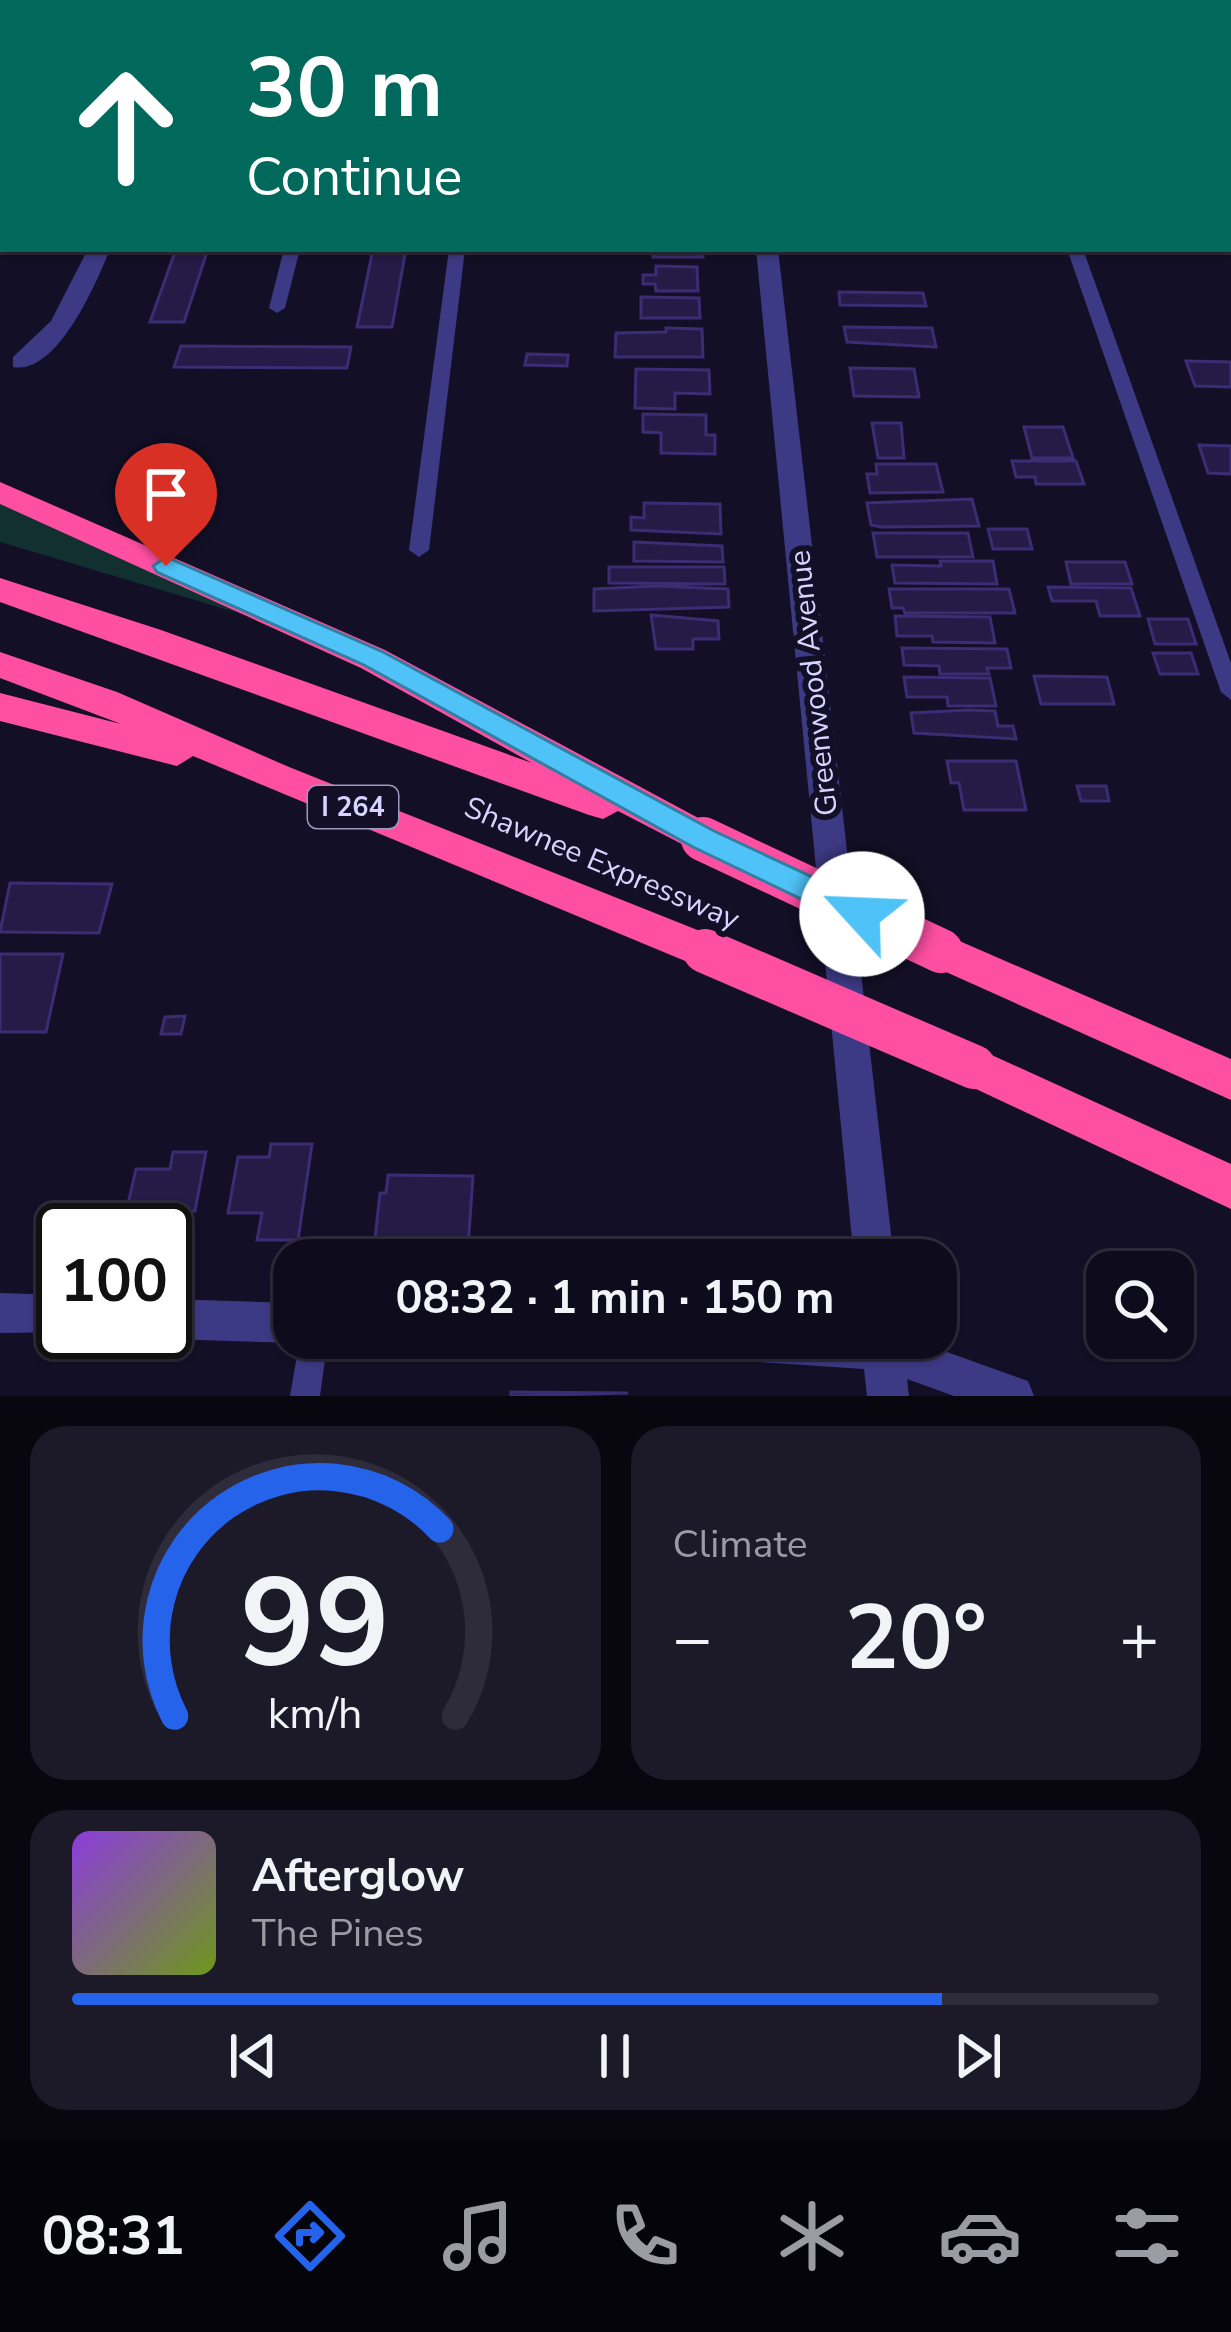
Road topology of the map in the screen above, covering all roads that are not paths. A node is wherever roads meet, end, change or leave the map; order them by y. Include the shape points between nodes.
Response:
1 (98, 252) edge
2 (291, 252) edge
3 (458, 252) edge
4 (767, 252) edge
5 (1076, 252) edge
6 (277, 308) dead end
7 (22, 362) dead end
8 (0, 492) edge
9 (419, 550) dead end
10 (0, 590) edge
11 (0, 665) edge
12 (1231, 692) edge
13 (0, 707) edge
14 (277, 777) junction
15 (703, 839) junction
16 (1231, 1080) edge
17 (1231, 1186) edge
18 (872, 1239) edge
19 (0, 1313) edge
20 (36, 1314) edge
21 (192, 1320) edge
22 (273, 1322) edge
23 (311, 1359) edge
24 (884, 1359) edge
25 (920, 1359) edge
26 (305, 1396) edge
27 (888, 1396) edge
28 (1013, 1396) edge

1 - 7 street via 71,312
2 - 6 lane
3 - 9 lane
4 - 18 street, Greenwood Avenue
5 - 12 lane
8 - 15 highway via 374,658
10 - 15 highway, Shawnee Expressway
11 - 14 highway, Shawnee Expressway / I 264 via 104,700
13 - 14 highway
14 - 17 highway, Shawnee Expressway / I 264, bridge via 705,951
15 - 16 highway, Shawnee Expressway, bridge
19 - 20 street
21 - 22 street
23 - 26 lane
24 - 27 street
25 - 28 street

